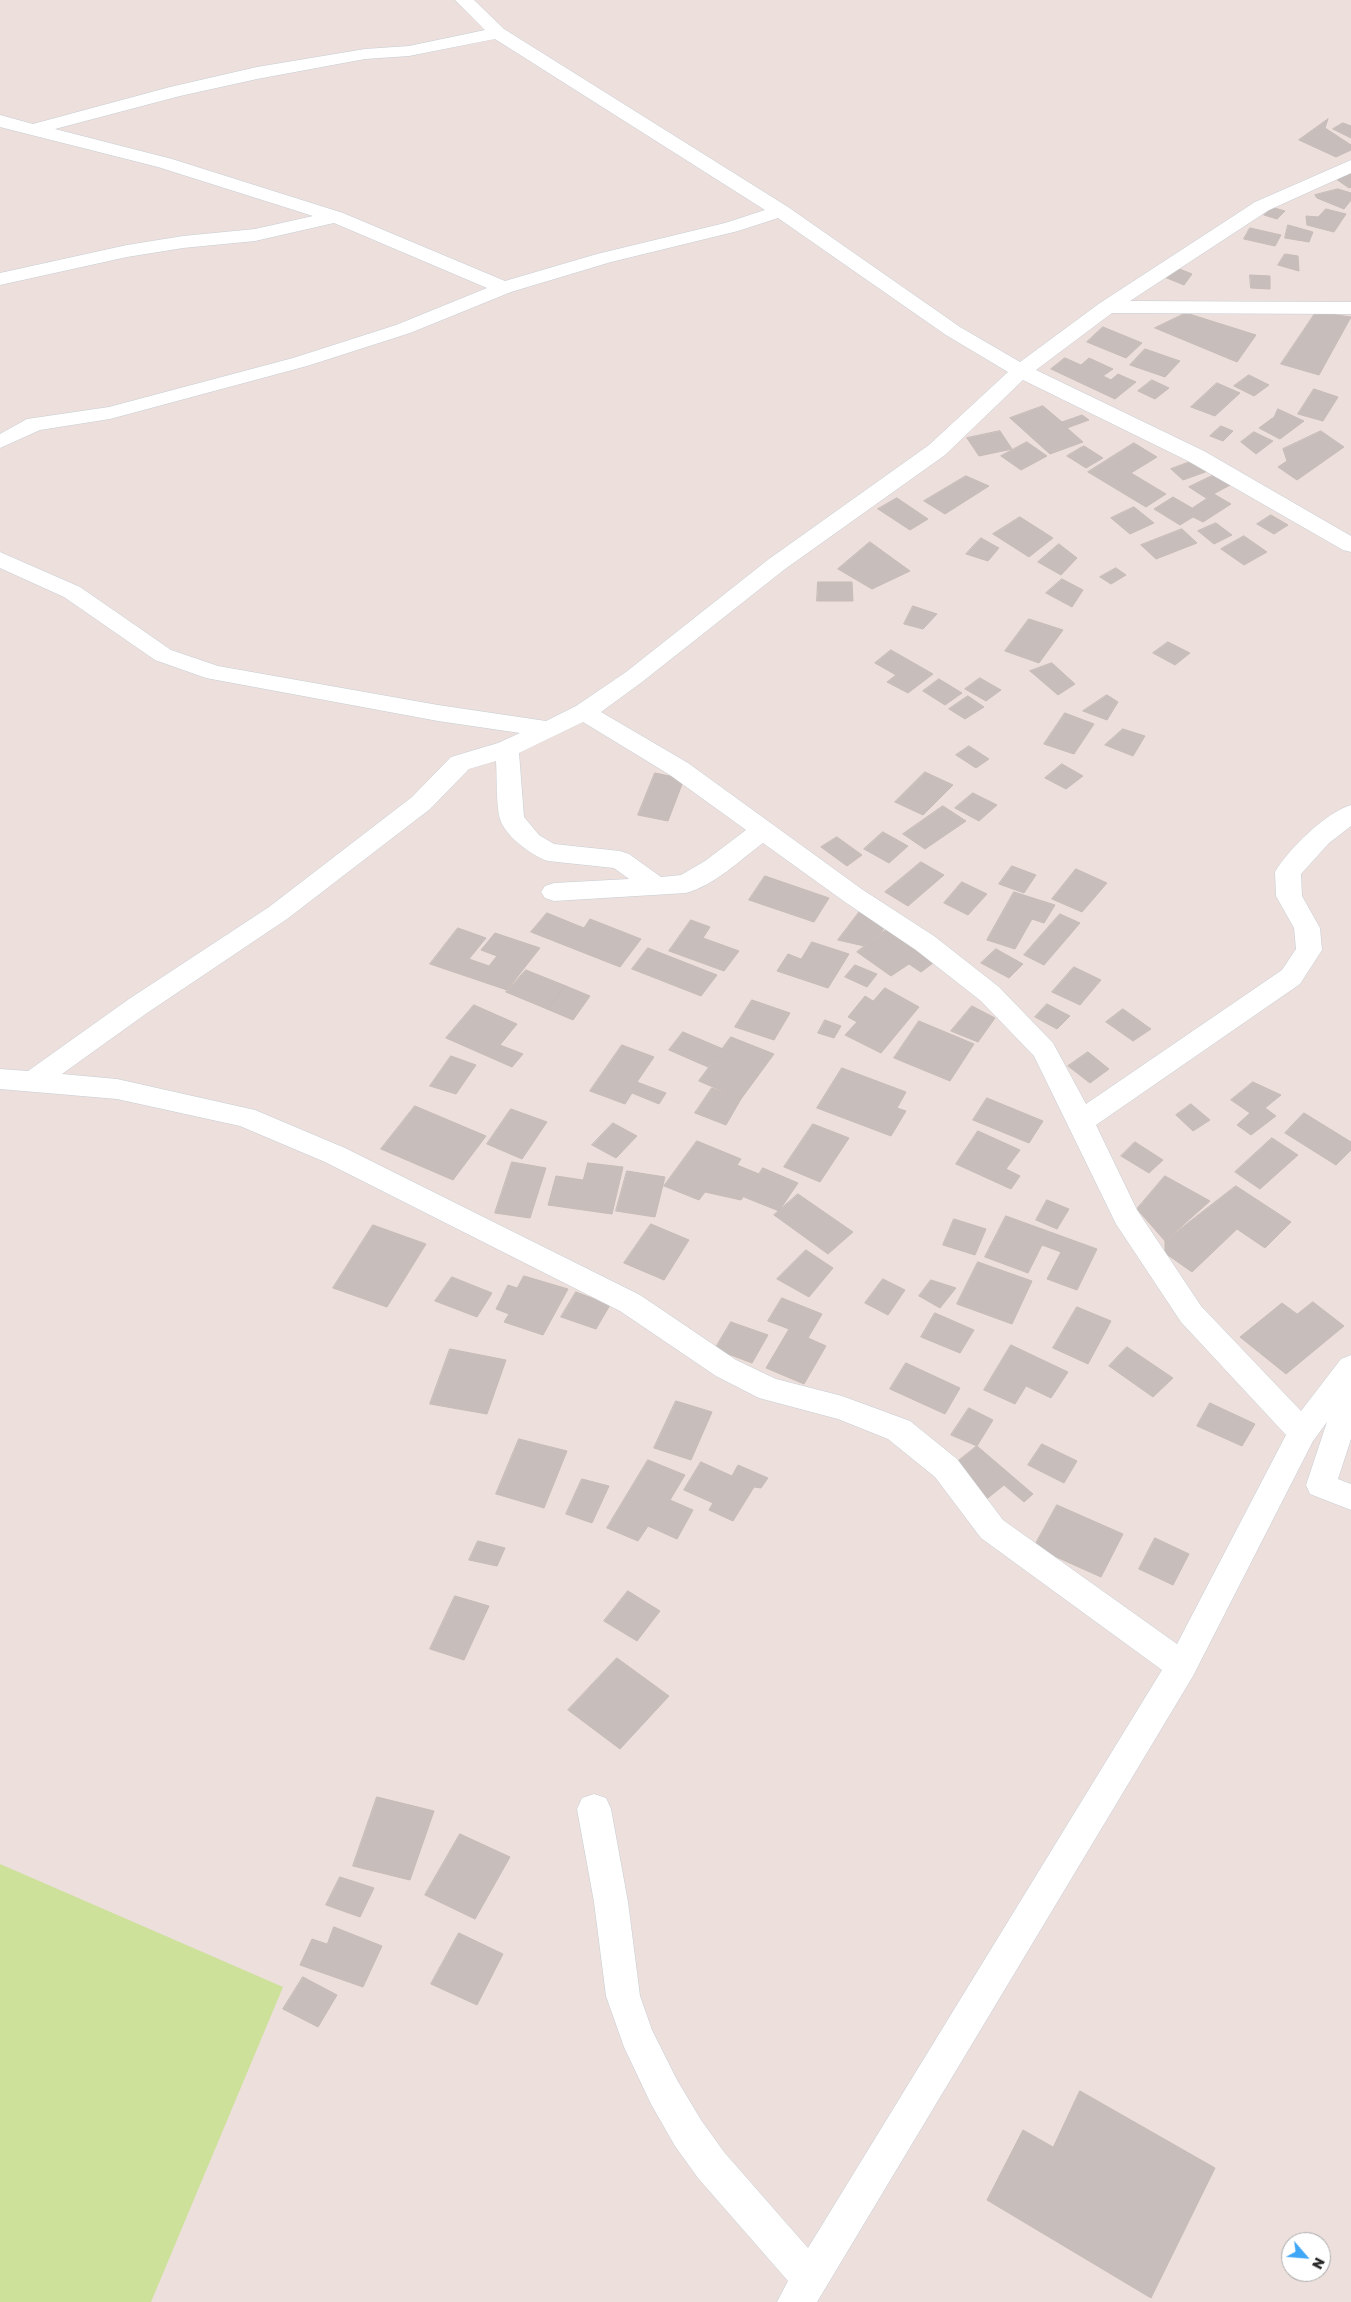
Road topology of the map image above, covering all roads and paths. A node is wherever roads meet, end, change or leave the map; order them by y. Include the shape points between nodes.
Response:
1 (464, 0) edge
2 (498, 33) junction
3 (0, 121) edge
4 (33, 129) junction
5 (0, 138) edge
6 (1351, 166) edge
7 (781, 211) junction
8 (336, 217) junction
9 (0, 279) edge
10 (504, 288) junction
11 (1107, 307) junction
12 (1351, 308) edge
13 (1021, 372) junction
14 (0, 442) edge
15 (1351, 544) edge
16 (0, 559) edge
17 (584, 712) junction
18 (548, 729) junction
19 (507, 749) junction
20 (1351, 813) edge
21 (763, 830) junction
22 (657, 886) junction
23 (554, 892) dead end
24 (0, 1079) edge
25 (32, 1082) junction
26 (1081, 1121) junction
27 (1351, 1367) edge
28 (1351, 1393) edge
29 (1302, 1432) junction
30 (1351, 1497) edge
31 (1182, 1666) junction
32 (594, 1809) dead end
33 (803, 2291) edge

1 - 2 street
2 - 4 street via 409,51 365,54 258,73 177,90
2 - 7 street
3 - 4 street
4 - 5 street
4 - 8 street via 165,163
6 - 11 street via 1262,206
7 - 10 street via 730,228 604,258
7 - 13 street via 913,304
8 - 9 street via 255,235 128,251
8 - 10 street
10 - 14 street via 403,329 300,362 110,413 35,424
11 - 12 street
11 - 13 street
13 - 15 street via 1196,456
13 - 17 street via 937,450 777,564 634,677
16 - 18 street via 72,592 163,655 214,673
17 - 18 street
17 - 21 street via 679,769
18 - 19 street
19 - 22 street via 512,819 530,841 548,852 620,860
19 - 25 street via 460,763 421,803 278,913
20 - 26 street via 1320,837 1288,872 1289,896 1307,928 1309,950 1291,977
21 - 22 street via 686,884
21 - 26 street via 925,943 990,994 1044,1050
22 - 23 street
24 - 25 street
25 - 31 street via 117,1089 245,1116 336,1155 630,1303 726,1368 769,1389 842,1408 899,1430 946,1468 992,1529
26 - 29 street via 1126,1216 1191,1314
27 - 29 street
28 - 30 street via 1321,1485
29 - 31 street
31 - 33 street
32 - 33 street via 611,1902 623,1996 636,2035 688,2133

